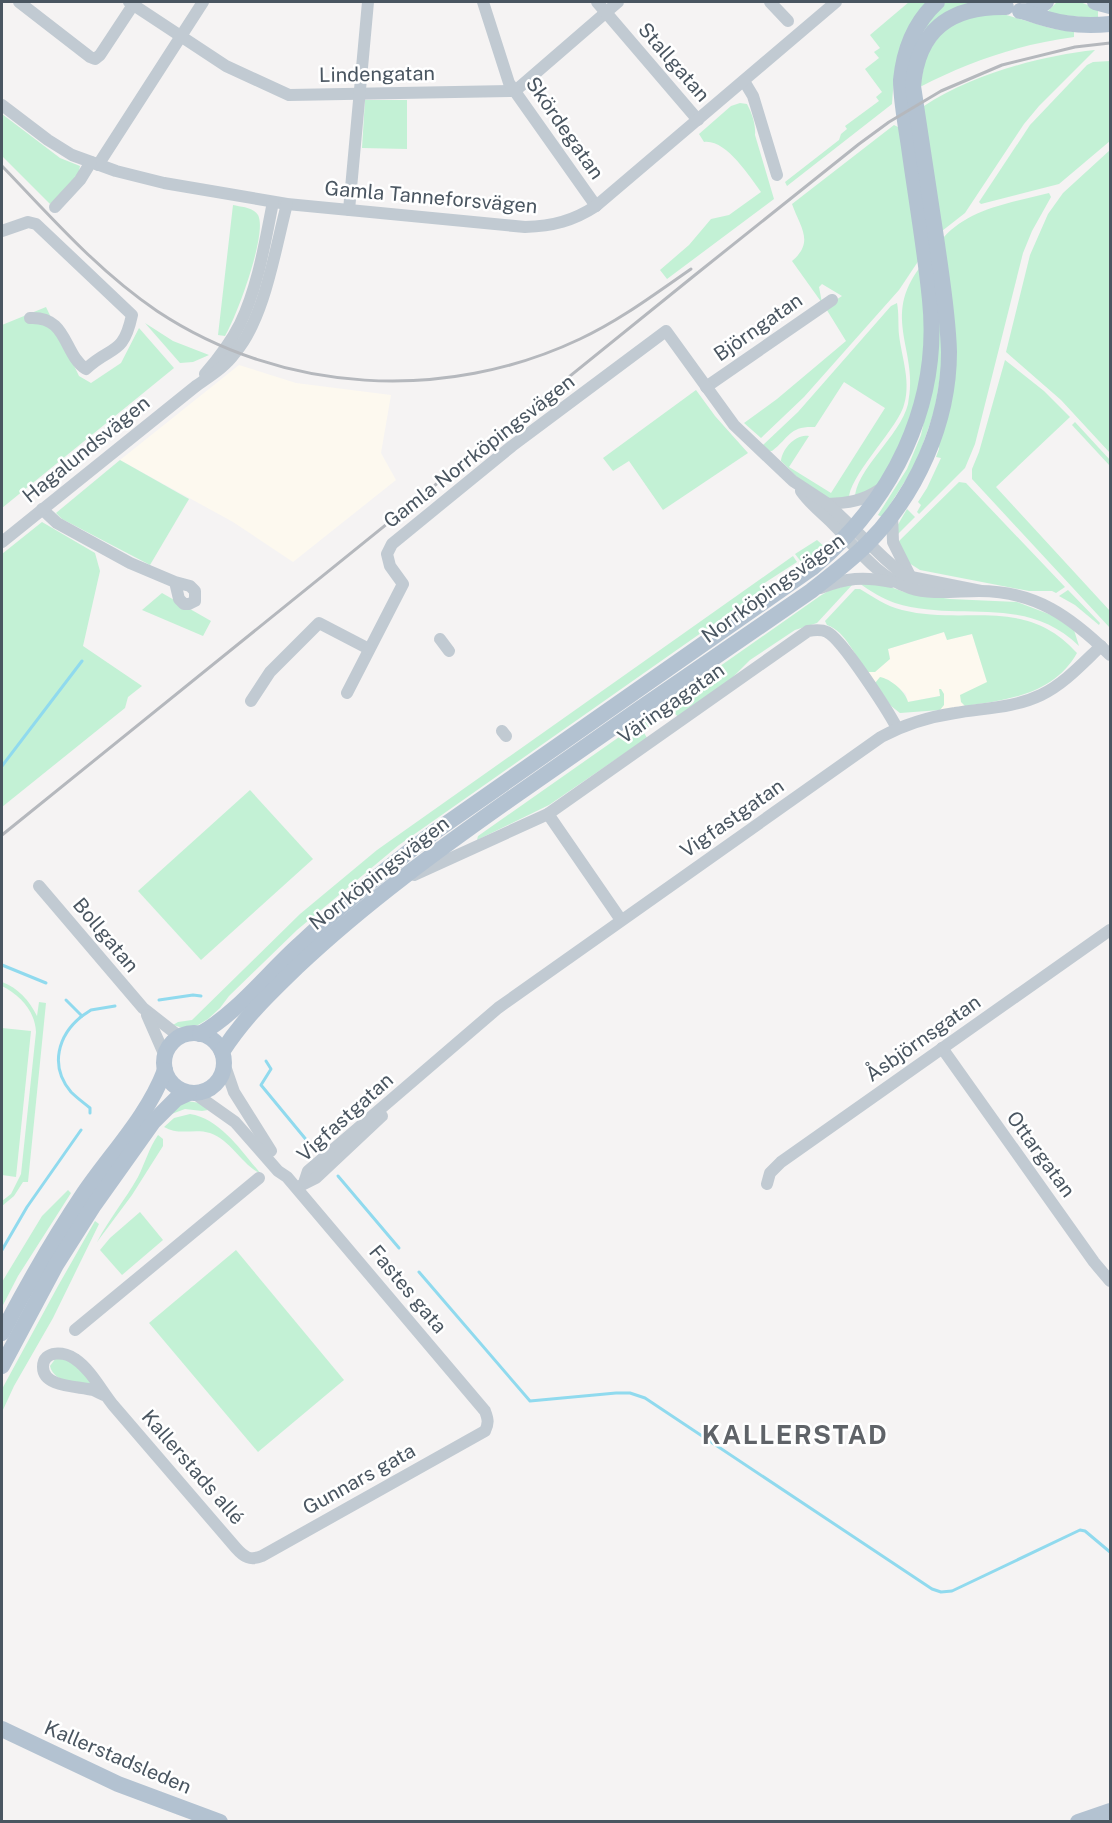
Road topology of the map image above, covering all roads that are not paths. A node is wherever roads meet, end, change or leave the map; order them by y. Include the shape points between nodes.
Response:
1 (19, 2) edge
2 (132, 2) edge
3 (202, 2) edge
4 (368, 2) edge
5 (483, 2) edge
6 (597, 2) edge
7 (618, 2) edge
8 (770, 2) edge
9 (836, 2) edge
10 (937, 2) edge
11 (1047, 2) edge
12 (1001, 4) edge
13 (606, 12) junction
14 (1025, 12) junction
15 (788, 21) dead end
16 (1105, 24) edge
17 (181, 36) junction
18 (744, 81) junction
19 (514, 91) junction
20 (359, 94) junction
21 (2, 105) edge
22 (698, 120) junction
23 (94, 164) junction
24 (777, 175) dead end
25 (273, 202) junction
26 (287, 204) junction
27 (596, 206) junction
28 (55, 207) dead end
29 (349, 210) junction
30 (7, 228) edge
31 (832, 300) dead end
32 (30, 318) dead end
33 (196, 386) junction
34 (706, 387) junction
35 (793, 481) junction
36 (885, 486) junction
37 (828, 504) junction
38 (42, 509) junction
39 (892, 514) junction
40 (850, 534) junction
41 (2, 542) edge
42 (863, 547) junction
43 (910, 577) junction
44 (174, 582) dead end
45 (895, 582) junction
46 (811, 591) junction
47 (981, 591) junction
48 (440, 639) dead end
49 (1101, 646) junction
50 (369, 649) junction
51 (449, 651) dead end
52 (1110, 655) edge
53 (347, 693) dead end
54 (251, 701) dead end
55 (897, 728) junction
56 (548, 814) junction
57 (39, 886) dead end
58 (391, 886) junction
59 (621, 920) junction
60 (1110, 930) edge
61 (143, 1008) junction
62 (200, 1034) junction
63 (180, 1037) junction
64 (942, 1048) junction
65 (165, 1063) junction
66 (222, 1064) junction
67 (191, 1093) junction
68 (286, 1177) junction
69 (259, 1178) dead end
70 (766, 1184) dead end
71 (300, 1186) junction
72 (1110, 1281) edge
73 (75, 1330) dead end
74 (2, 1333) edge
75 (2, 1366) edge
76 (106, 1396) junction
77 (485, 1431) joint
78 (253, 1559) joint
79 (2, 1729) edge
80 (1110, 1810) edge
81 (220, 1821) edge
82 (1078, 1821) edge

1 - 2 street via 95,58
2 - 17 street, Lindengatan
3 - 17 street
4 - 20 street
5 - 19 street, Skördegatan
6 - 13 street, Stallgatan
7 - 13 street
8 - 15 street
9 - 18 street, Gamla Tanneforsvägen
10 - 36 main road, Norrköpingsvägen via 921,20 907,48 901,80 931,302 930,356 921,408 903,455
11 - 14 main road
12 - 14 main road, Norrköpingsvägen
12 - 39 main road, Norrköpingsvägen via 963,11 944,22 927,41 915,69 913,86 945,301 949,355 944,402 935,431 913,483
13 - 19 street
13 - 22 street, Stallgatan
14 - 16 main road, Norrköpingsvägen via 1066,25
17 - 20 street, Lindengatan via 226,66 289,95
17 - 23 street
18 - 22 street, Gamla Tanneforsvägen
18 - 24 street via 753,96
19 - 20 street, Lindengatan
19 - 27 street, Skördegatan
20 - 29 street
21 - 23 street, Gamla Tanneforsvägen via 48,140
22 - 27 street, Gamla Tanneforsvägen
23 - 25 street, Gamla Tanneforsvägen via 164,183
23 - 28 street
25 - 26 street, Gamla Tanneforsvägen
25 - 33 street, Hagalundsvägen via 240,324
26 - 29 street, Gamla Tanneforsvägen
26 - 33 street, Hagalundsvägen via 264,292 250,328 227,362
27 - 29 street, Gamla Tanneforsvägen via 567,222 525,227
30 - 32 street via 28,222 36,224 132,315 120,345 86,369 57,327 39,317
31 - 34 street, Björngatan
33 - 38 street, Hagalundsvägen
34 - 35 street via 734,425
34 - 50 street, Gamla Norrköpingsvägen via 666,331 512,446 392,544 387,554 390,566 403,585
35 - 37 street
35 - 40 street via 807,499
36 - 37 street via 865,498
36 - 40 main road, Norrköpingsvägen
37 - 40 street
38 - 41 street, Hagalundsvägen
38 - 44 street via 57,523
39 - 42 main road, Norrköpingsvägen
39 - 43 street via 893,542
40 - 42 street
40 - 62 main road, Norrköpingsvägen via 812,568 388,867 316,928 227,1015
42 - 43 street
42 - 45 street
42 - 46 main road, Norrköpingsvägen
43 - 47 street
45 - 46 street via 856,578
45 - 47 street via 928,592
46 - 58 main road, Norrköpingsvägen
47 - 49 street via 1025,597 1055,609
48 - 51 street
49 - 52 street
49 - 55 street, Vigfastgatan via 1074,673 1040,696 925,718
50 - 53 street, Gamla Norrköpingsvägen
50 - 54 street via 319,622 270,672
55 - 56 street, Väringagatan via 834,638 827,632 808,631
55 - 59 street, Vigfastgatan
56 - 58 street
56 - 59 street
57 - 61 street, Bollgatan
58 - 66 main road, Norrköpingsvägen via 330,936 246,1017
59 - 71 street, Vigfastgatan via 498,1008 308,1171
60 - 64 street, Åsbjörnsgatan
61 - 63 street, Bollgatan
61 - 65 street, Bollgatan
62 - 63 main road
62 - 66 main road via 210,1038
63 - 65 main road via 171,1045
64 - 70 street, Åsbjörnsgatan via 781,1162
64 - 72 street, Ottargatan
65 - 67 main road via 174,1086
65 - 74 main road via 150,1104 85,1192 35,1270
66 - 67 main road via 209,1089
66 - 68 street, Fastes gata via 231,1102 283,1166
67 - 68 street, Fastes gata via 235,1122
67 - 75 main road via 176,1098 159,1115 94,1205 56,1265
68 - 71 street, Fastes gata
69 - 73 street
71 - 77 street, Fastes gata via 485,1412
76 - 76 street, Kallerstads allé via 80,1362 68,1354 54,1353 44,1361 45,1374 52,1381
76 - 78 street, Kallerstads allé via 241,1554
77 - 78 street, Gunnars gata
79 - 81 main road, Kallerstadsleden via 118,1784
80 - 82 main road

